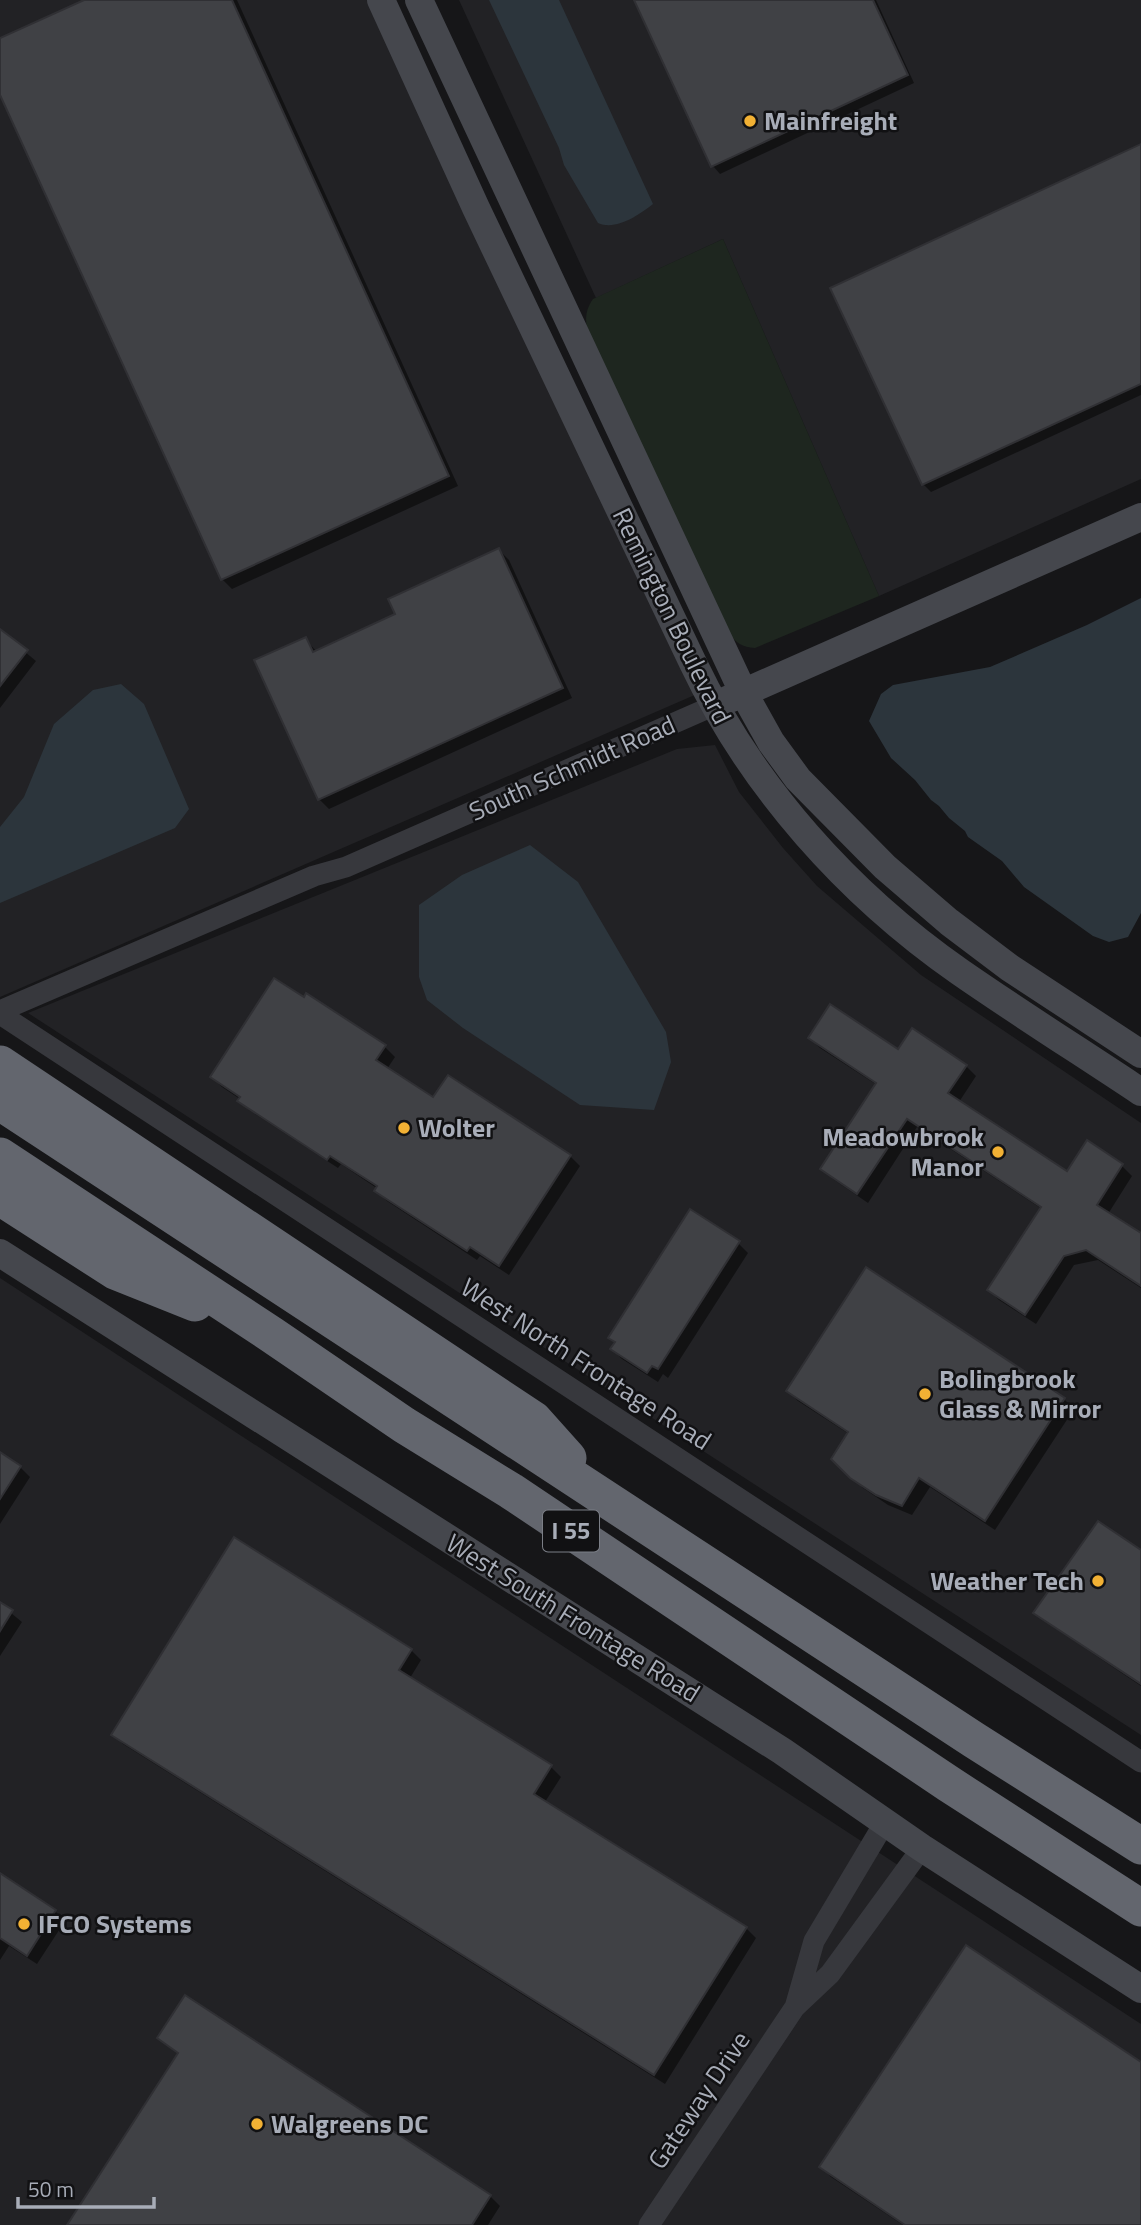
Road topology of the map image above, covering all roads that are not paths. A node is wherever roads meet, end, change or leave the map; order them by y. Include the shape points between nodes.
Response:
1 (381, 0) edge
2 (419, 0) edge
3 (1141, 517) edge
4 (743, 692) junction
5 (713, 706) junction
6 (0, 1012) edge
7 (1141, 1054) edge
8 (0, 1064) edge
9 (1141, 1092) edge
10 (0, 1102) edge
11 (0, 1156) edge
12 (0, 1197) edge
13 (0, 1253) edge
14 (272, 1335) junction
15 (602, 1496) junction
16 (1141, 1762) edge
17 (885, 1822) junction
18 (1141, 1846) edge
19 (922, 1848) junction
20 (1141, 1908) edge
21 (1141, 1989) edge
22 (795, 2007) junction
23 (649, 2225) edge

1 - 5 street, Remington Boulevard
2 - 4 street, Remington Boulevard
3 - 4 street, South Schmidt Road
4 - 5 street, South Schmidt Road
4 - 7 street, Remington Boulevard via 798,779 886,867 1010,968
5 - 6 street, South Schmidt Road
5 - 9 street, Remington Boulevard via 741,751 817,847 899,925 958,971
6 - 16 street, West North Frontage Road
8 - 15 highway via 534,1420
10 - 15 highway, I 55
11 - 14 highway, I 55
12 - 14 highway via 115,1271
13 - 17 street, West South Frontage Road via 782,1751
14 - 20 highway, I 55
15 - 18 highway, I 55
17 - 19 street, West South Frontage Road
17 - 22 street, Gateway Drive via 814,1941
19 - 21 street, West South Frontage Road
19 - 22 street, Gateway Drive via 830,1974
22 - 23 street, Gateway Drive

